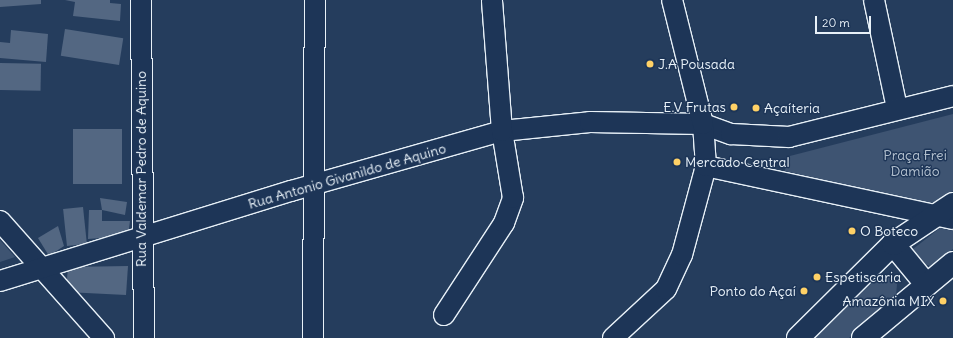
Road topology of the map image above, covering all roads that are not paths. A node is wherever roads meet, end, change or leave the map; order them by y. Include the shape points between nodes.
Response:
1 (141, 0) edge
2 (315, 0) edge
3 (492, 0) edge
4 (672, 0) edge
5 (874, 0) edge
6 (953, 96) edge
7 (897, 108) junction
8 (703, 124) junction
9 (502, 131) junction
10 (706, 166) junction
11 (316, 184) junction
12 (947, 213) edge
13 (0, 222) edge
14 (141, 237) junction
15 (893, 244) junction
16 (953, 263) edge
17 (41, 270) junction
18 (0, 282) edge
19 (925, 283) junction
20 (444, 315) dead end
21 (104, 338) edge
22 (144, 338) edge
23 (313, 338) edge
24 (613, 338) edge
25 (798, 338) edge
26 (863, 338) edge

1 - 14 street, Rua Valdemar Pedro de Aquino
2 - 11 street
3 - 9 street
4 - 8 street
5 - 7 street
6 - 7 street
7 - 8 street via 788,137 731,134
8 - 9 street, Rua Antonio Givanildo de Aquino via 590,122
8 - 10 street
9 - 11 street, Rua Antonio Givanildo de Aquino
9 - 20 street via 512,185 510,212
10 - 12 street
10 - 24 street via 682,255 666,289
11 - 14 street, Rua Antonio Givanildo de Aquino
11 - 23 street
12 - 15 main road
13 - 17 street
14 - 17 street, Rua Antonio Givanildo de Aquino
14 - 22 street, Rua Valdemar Pedro de Aquino
15 - 19 main road
15 - 25 main road
16 - 19 main road
17 - 18 street, Rua Antonio Givanildo de Aquino
17 - 21 street
19 - 26 main road

